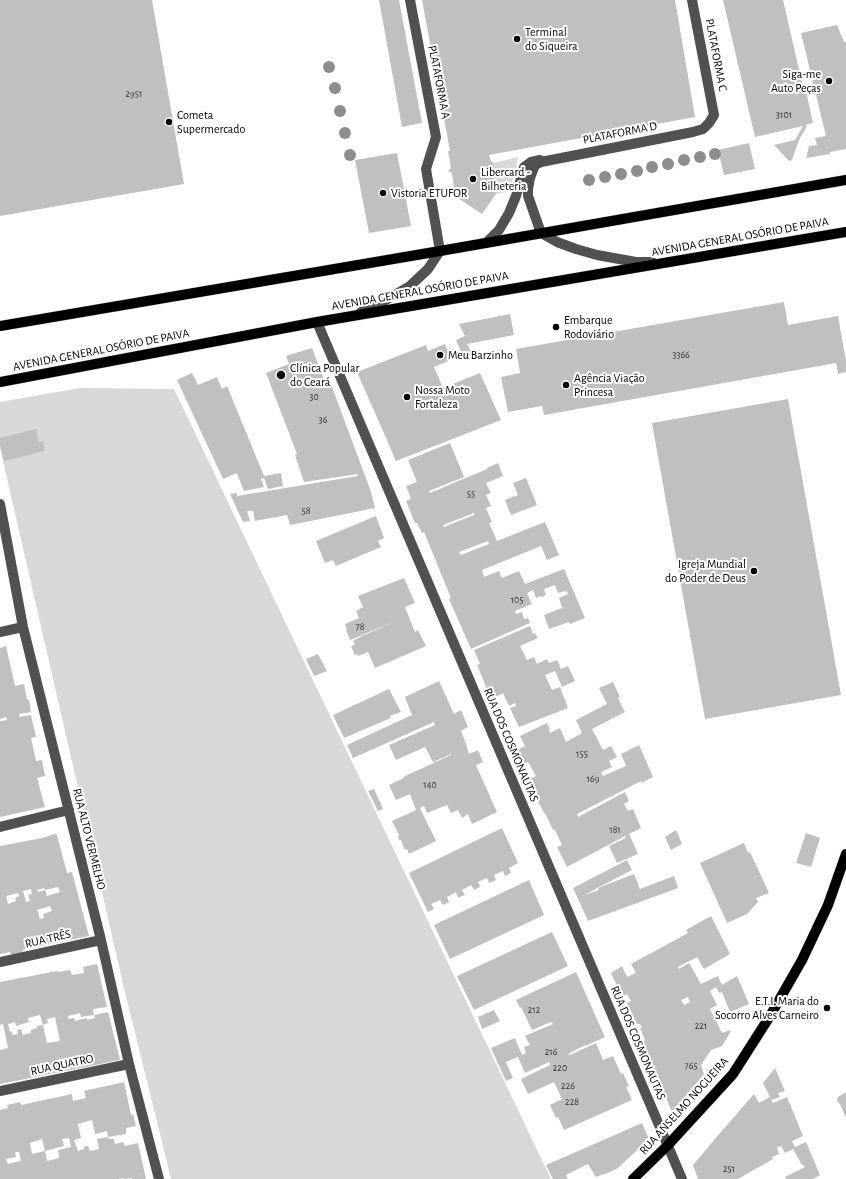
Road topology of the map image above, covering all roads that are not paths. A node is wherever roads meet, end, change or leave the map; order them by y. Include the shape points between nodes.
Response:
1 (410, 0) edge
2 (692, 0) edge
3 (694, 132) joint
4 (552, 159) junction
5 (846, 180) edge
6 (846, 232) edge
7 (541, 233) junction
8 (486, 243) junction
9 (440, 251) junction
10 (676, 261) junction
11 (354, 315) junction
12 (317, 322) junction
13 (0, 326) edge
14 (0, 382) edge
15 (0, 504) edge
16 (23, 627) junction
17 (0, 632) edge
18 (69, 810) junction
19 (0, 827) edge
20 (846, 854) edge
21 (101, 940) junction
22 (0, 962) edge
23 (129, 1064) junction
24 (0, 1091) edge
25 (668, 1146) junction
26 (159, 1179) edge
27 (633, 1179) edge
28 (682, 1179) edge

1 - 9 street, PLATAFORMA A via 436,138 426,169
2 - 3 street, PLATAFORMA C via 714,115 703,129
3 - 4 street, PLATAFORMA D
4 - 7 street via 535,165 528,189
4 - 8 street via 531,162 524,167 510,213 500,230
5 - 7 main road
6 - 10 main road, AVENIDA GENERAL OSÓRIO DE PAIVA
7 - 8 main road
7 - 10 street via 576,249 616,260
8 - 9 main road
9 - 11 street via 410,286 372,308
9 - 13 main road
10 - 11 main road, AVENIDA GENERAL OSÓRIO DE PAIVA
11 - 12 main road, AVENIDA GENERAL OSÓRIO DE PAIVA
12 - 14 main road, AVENIDA GENERAL OSÓRIO DE PAIVA
12 - 25 street, RUA DOS COSMONAUTAS
15 - 16 street, RUA ALTO VERMELHO
16 - 17 street
16 - 18 street, RUA ALTO VERMELHO
18 - 19 street
18 - 21 street, RUA ALTO VERMELHO
20 - 25 main road, RUA ANSELMO NOGUEIRA via 828,905 802,960 770,1016 733,1074
21 - 22 street, RUA TRÊS
21 - 23 street, RUA ALTO VERMELHO
23 - 24 street, RUA QUATRO
23 - 26 street, RUA ALTO VERMELHO
25 - 27 main road, RUA ANSELMO NOGUEIRA
25 - 28 street, RUA DOS COSMONAUTAS

